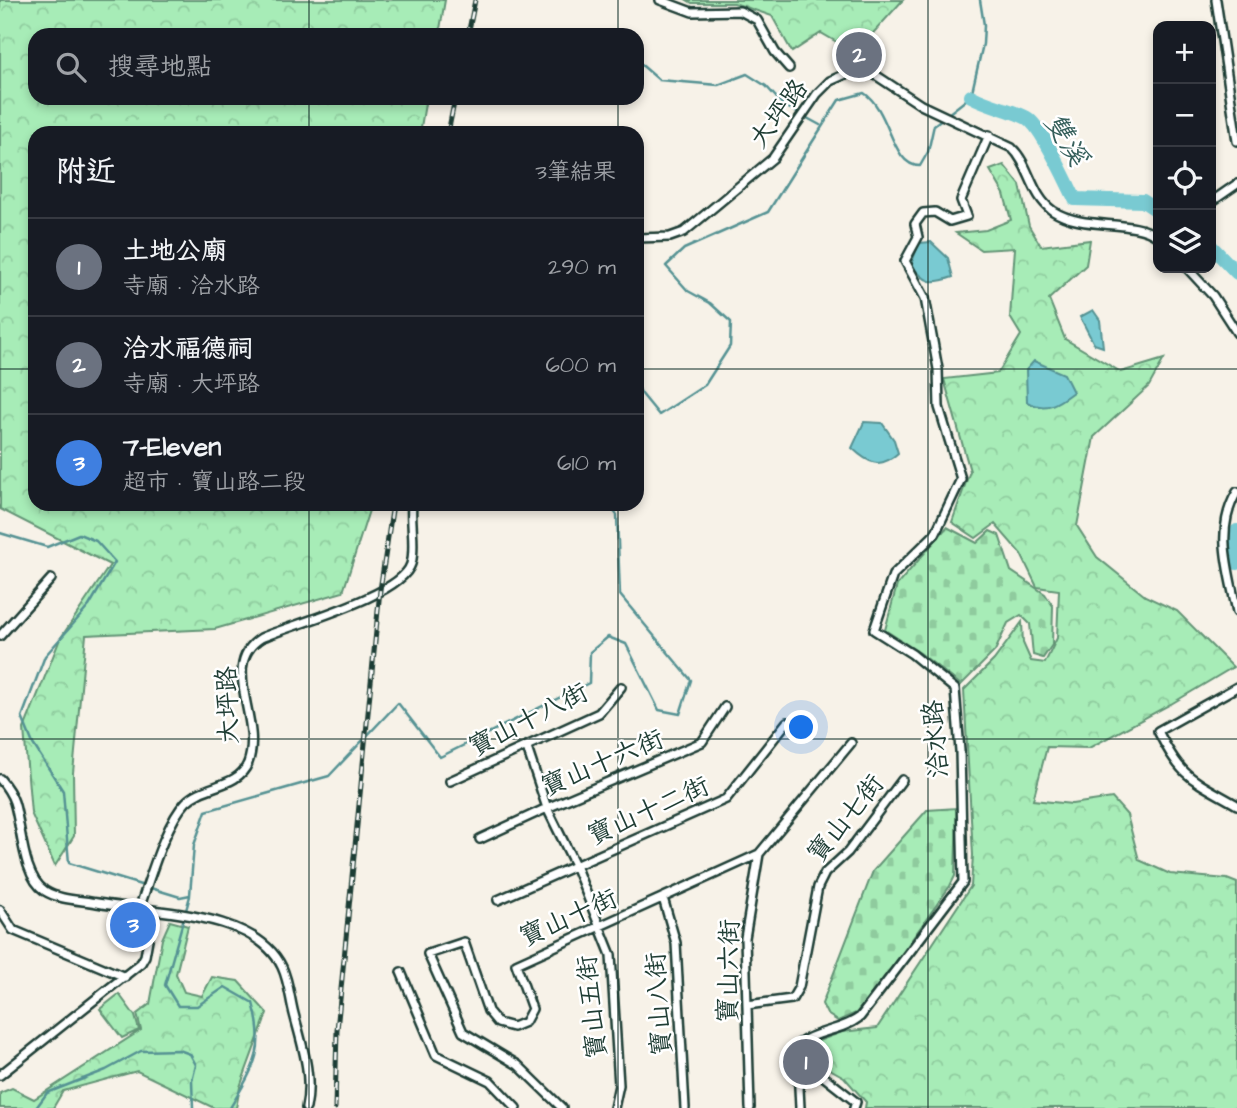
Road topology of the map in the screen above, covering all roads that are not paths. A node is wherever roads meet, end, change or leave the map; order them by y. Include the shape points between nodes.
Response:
1 (660, 0) edge
2 (1216, 0) edge
3 (789, 68) dead end
4 (989, 135) junction
5 (1237, 141) edge
6 (1237, 184) edge
7 (1216, 199) edge
8 (1153, 234) edge
9 (644, 238) edge
10 (1192, 273) edge
11 (1237, 333) edge
12 (1237, 492) edge
13 (412, 511) edge
14 (51, 579) dead end
15 (1237, 611) edge
16 (0, 636) edge
17 (621, 687) dead end
18 (1237, 687) edge
19 (726, 707) dead end
20 (787, 722) dead end
21 (851, 743) dead end
22 (527, 748) junction
23 (0, 779) edge
24 (902, 780) dead end
25 (450, 781) dead end
26 (1237, 805) edge
27 (547, 808) junction
28 (480, 839) dead end
29 (759, 855) junction
30 (575, 865) junction
31 (663, 898) junction
32 (498, 900) dead end
33 (139, 909) junction
34 (0, 910) edge
35 (153, 912) junction
36 (599, 925) junction
37 (401, 972) dead end
38 (125, 978) junction
39 (747, 1005) junction
40 (797, 1067) junction
41 (0, 1075) edge
42 (306, 1108) edge
43 (516, 1108) edge
44 (562, 1108) edge
45 (614, 1108) edge
46 (685, 1108) edge
47 (750, 1108) edge
48 (800, 1108) edge
49 (854, 1108) edge

1 - 3 street via 692,12 740,11 757,20
2 - 5 street
4 - 8 street via 1018,153 1039,195 1057,213
4 - 9 street, 大坪路 via 921,105 877,76 855,70 830,81 817,93 763,168 684,232
4 - 40 street, 洽水路 via 961,200 967,216 950,220 935,212 923,213 915,224 918,237 905,261 925,298 938,369 939,407 961,480 935,534 893,575 874,630 955,690 963,882 860,1017 849,1026 800,1043
6 - 7 street
10 - 11 street
12 - 15 street via 1227,519 1224,549
13 - 33 street, 大坪路 via 413,555 401,579 370,597 261,638 247,650 241,668 251,722 246,767 237,777 201,791 181,807
14 - 16 street
17 - 22 street, 寶山十八街 via 598,713
18 - 26 street via 1158,731 1181,770
19 - 27 street, 寶山十六街 via 702,742
20 - 30 street, 寶山十二街 via 726,799
21 - 29 street, 寶山六街
22 - 25 street, 寶山十八街
22 - 27 street, 寶山五街
23 - 33 street via 14,803 29,867 44,890
24 - 39 street, 寶山七街 via 848,852 825,873 818,887 799,987 792,999
27 - 28 street, 寶山十六街
27 - 30 street, 寶山五街
29 - 31 street, 寶山十街
29 - 39 street, 寶山六街 via 745,938
30 - 32 street, 寶山十二街
30 - 36 street, 寶山五街
31 - 36 street, 寶山十街
31 - 46 street, 寶山八街 via 676,943
33 - 35 street
34 - 38 street via 13,930
35 - 38 street via 145,956
35 - 42 street via 215,920 242,931 264,945 281,965 309,1075
36 - 44 street, 寶山十街 via 516,964 533,1009 525,1022 513,1027 498,1023 488,1011 464,942 428,954 463,1032 518,1065
36 - 45 street, 寶山五街 via 611,955 619,1086
37 - 43 street via 436,1055 490,1081
38 - 41 street
39 - 47 street, 寶山六街
40 - 48 street, 洽水路
40 - 49 street via 814,1069 856,1102

